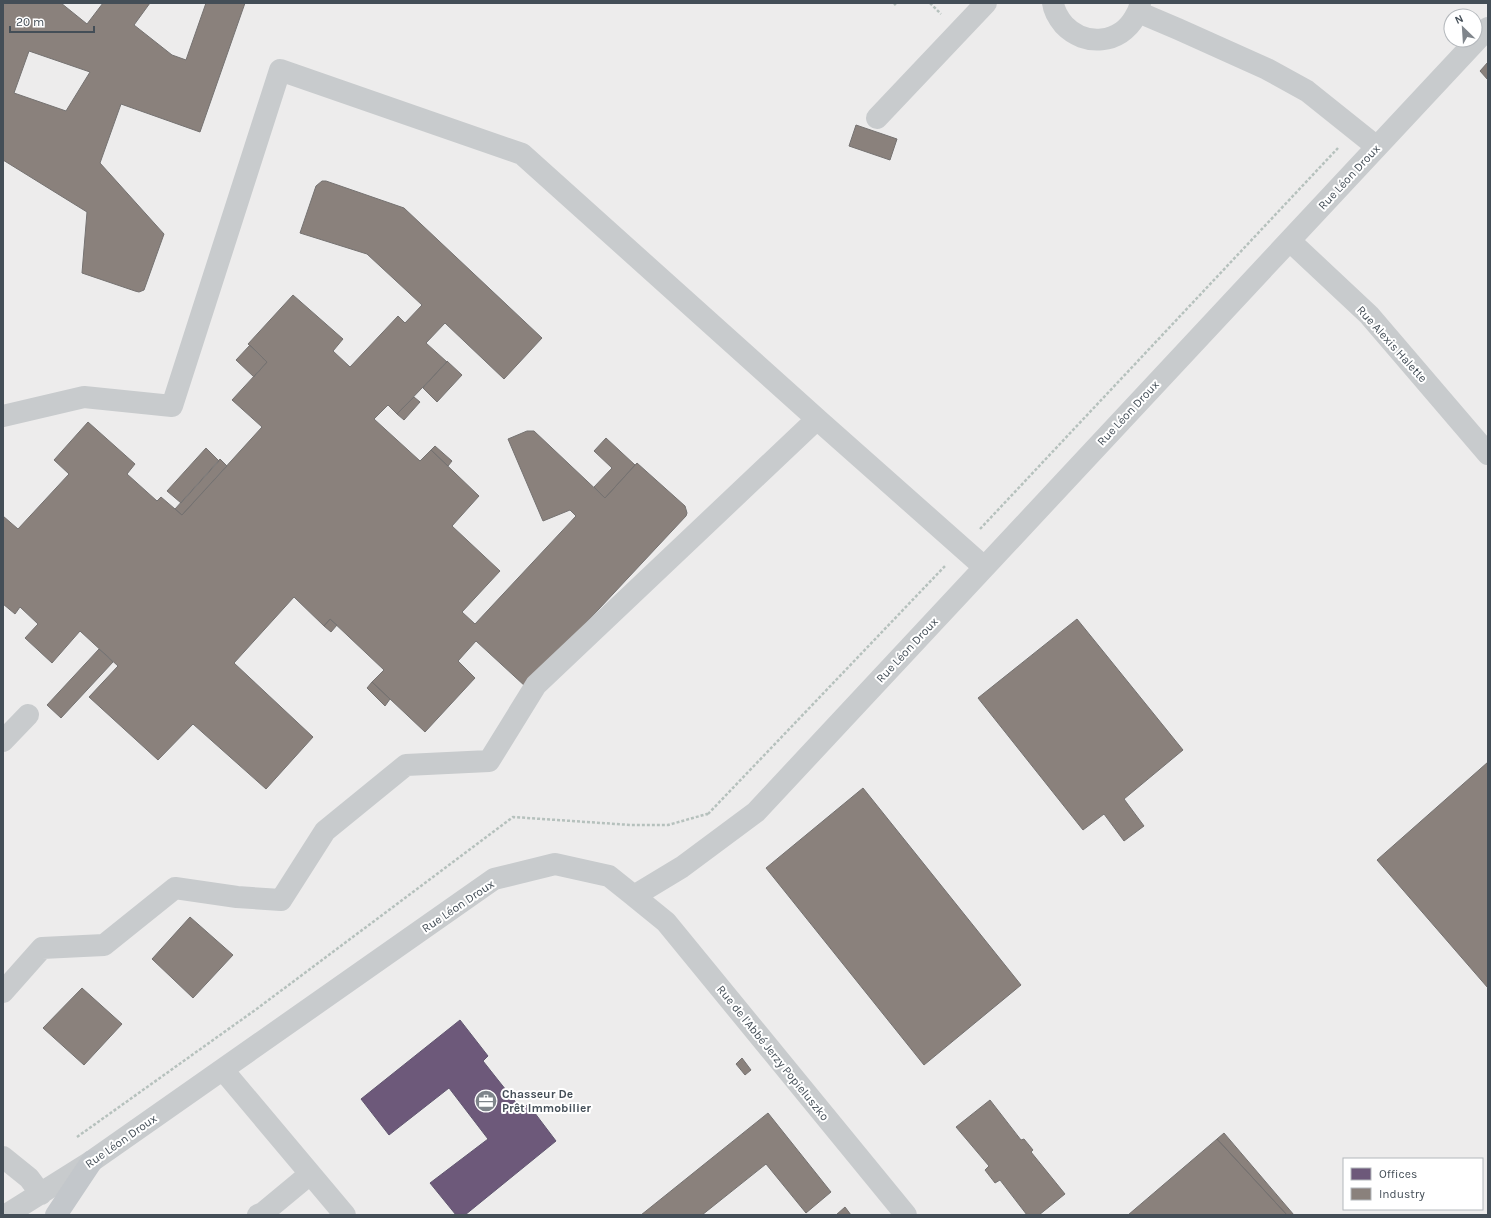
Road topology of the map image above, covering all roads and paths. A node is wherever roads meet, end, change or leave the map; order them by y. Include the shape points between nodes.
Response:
1 (930, 3) edge
2 (986, 3) edge
3 (1053, 3) edge
4 (1139, 8) edge
5 (945, 18) dead end
6 (1488, 28) edge
7 (876, 118) dead end
8 (1355, 129) junction
9 (1377, 147) junction
10 (1290, 240) junction
11 (3, 416) edge
12 (816, 419) junction
13 (1488, 454) edge
14 (962, 548) junction
15 (984, 567) junction
16 (28, 714) dead end
17 (3, 741) edge
18 (707, 814) dead end
19 (634, 896) junction
20 (3, 992) edge
21 (223, 1070) junction
22 (3, 1157) edge
23 (92, 1161) junction
24 (310, 1174) junction
25 (41, 1194) junction
26 (12, 1213) edge
27 (261, 1214) edge
28 (56, 1215) edge
29 (345, 1215) edge
30 (906, 1215) edge

1 - 5 path
2 - 7 street
3 - 4 street via 1060,20 1071,32 1086,39 1102,40 1118,35 1130,25
4 - 8 street via 1267,69 1307,91
6 - 9 street, Rue Léon Droux
8 - 9 street
8 - 14 path
9 - 10 street, Rue Léon Droux
10 - 13 street, Rue Alexis Halette via 1369,315
10 - 15 street, Rue Léon Droux
11 - 12 street via 84,397 172,406 280,70 522,154
12 - 14 street
12 - 20 street via 536,685 489,761 406,765 325,831 281,900 175,888 104,945 42,948
14 - 15 street
14 - 18 path
15 - 19 street, Rue Léon Droux via 756,812 682,867
16 - 17 street
19 - 21 street, Rue Léon Droux via 609,876 555,864 494,880
19 - 30 street, Rue de l'Abbé Jerzy Popieluszko via 666,922
21 - 23 street, Rue Léon Droux
21 - 24 street
22 - 25 street via 29,1178
23 - 25 street, Rue Léon Droux
23 - 28 main road
24 - 27 street
24 - 29 street
25 - 26 street, Rue Léon Droux

